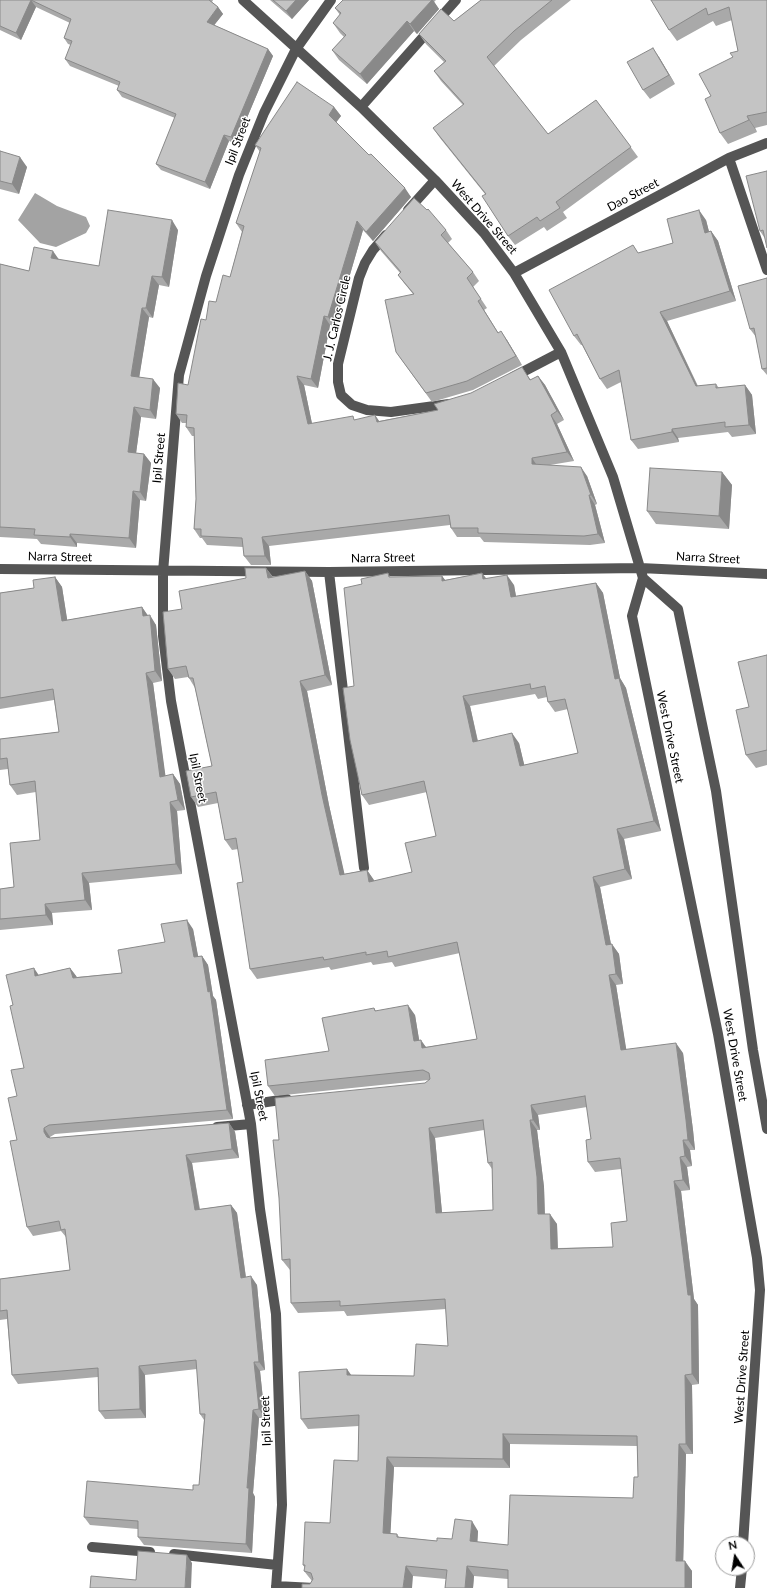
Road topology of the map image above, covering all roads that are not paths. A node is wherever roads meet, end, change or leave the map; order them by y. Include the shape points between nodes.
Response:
1 (242, 0) edge
2 (331, 0) edge
3 (456, 0) edge
4 (296, 49) junction
5 (361, 106) junction
6 (767, 143) edge
7 (729, 158) junction
8 (435, 180) junction
9 (767, 270) edge
10 (514, 273) junction
11 (561, 352) junction
12 (502, 383) edge
13 (461, 401) edge
14 (0, 569) edge
15 (163, 572) junction
16 (329, 572) junction
17 (642, 573) junction
18 (767, 574) edge
19 (364, 868) dead end
20 (299, 1098) edge
21 (247, 1105) junction
22 (251, 1124) junction
23 (204, 1128) edge
24 (767, 1129) edge
25 (744, 1536) edge
26 (92, 1547) dead end
27 (277, 1565) junction
28 (741, 1576) edge
29 (276, 1587) edge
30 (314, 1588) edge
31 (740, 1588) edge

1 - 4 street, West Drive Street
2 - 4 street, Ipil Street
3 - 5 street
4 - 5 street, West Drive Street
4 - 15 street, Ipil Street via 264,113 239,174 206,276 179,375
5 - 8 street, West Drive Street
6 - 7 street, Dao Street
7 - 9 street
7 - 10 street, Dao Street
8 - 10 street, West Drive Street via 484,233
8 - 13 street, J. J. Carlos Circle via 373,250 365,263 338,364 338,382 341,394 352,405 367,410 391,412 433,408
10 - 11 street, West Drive Street
11 - 12 street
11 - 17 street, West Drive Street via 614,477
14 - 15 street, Narra Street
15 - 16 street, Narra Street
15 - 21 street, Ipil Street via 163,636 171,701
16 - 17 street, Narra Street
16 - 19 street
17 - 18 street, Narra Street
17 - 24 street, West Drive Street via 678,609 716,791 753,1050
17 - 25 street, West Drive Street via 632,616 718,1034 757,1258 760,1290
20 - 21 street
21 - 22 street, Ipil Street
22 - 23 street
22 - 27 street, Ipil Street via 260,1209 276,1314 282,1505
26 - 27 street
27 - 29 street, Ipil Street
28 - 31 street
29 - 30 street

